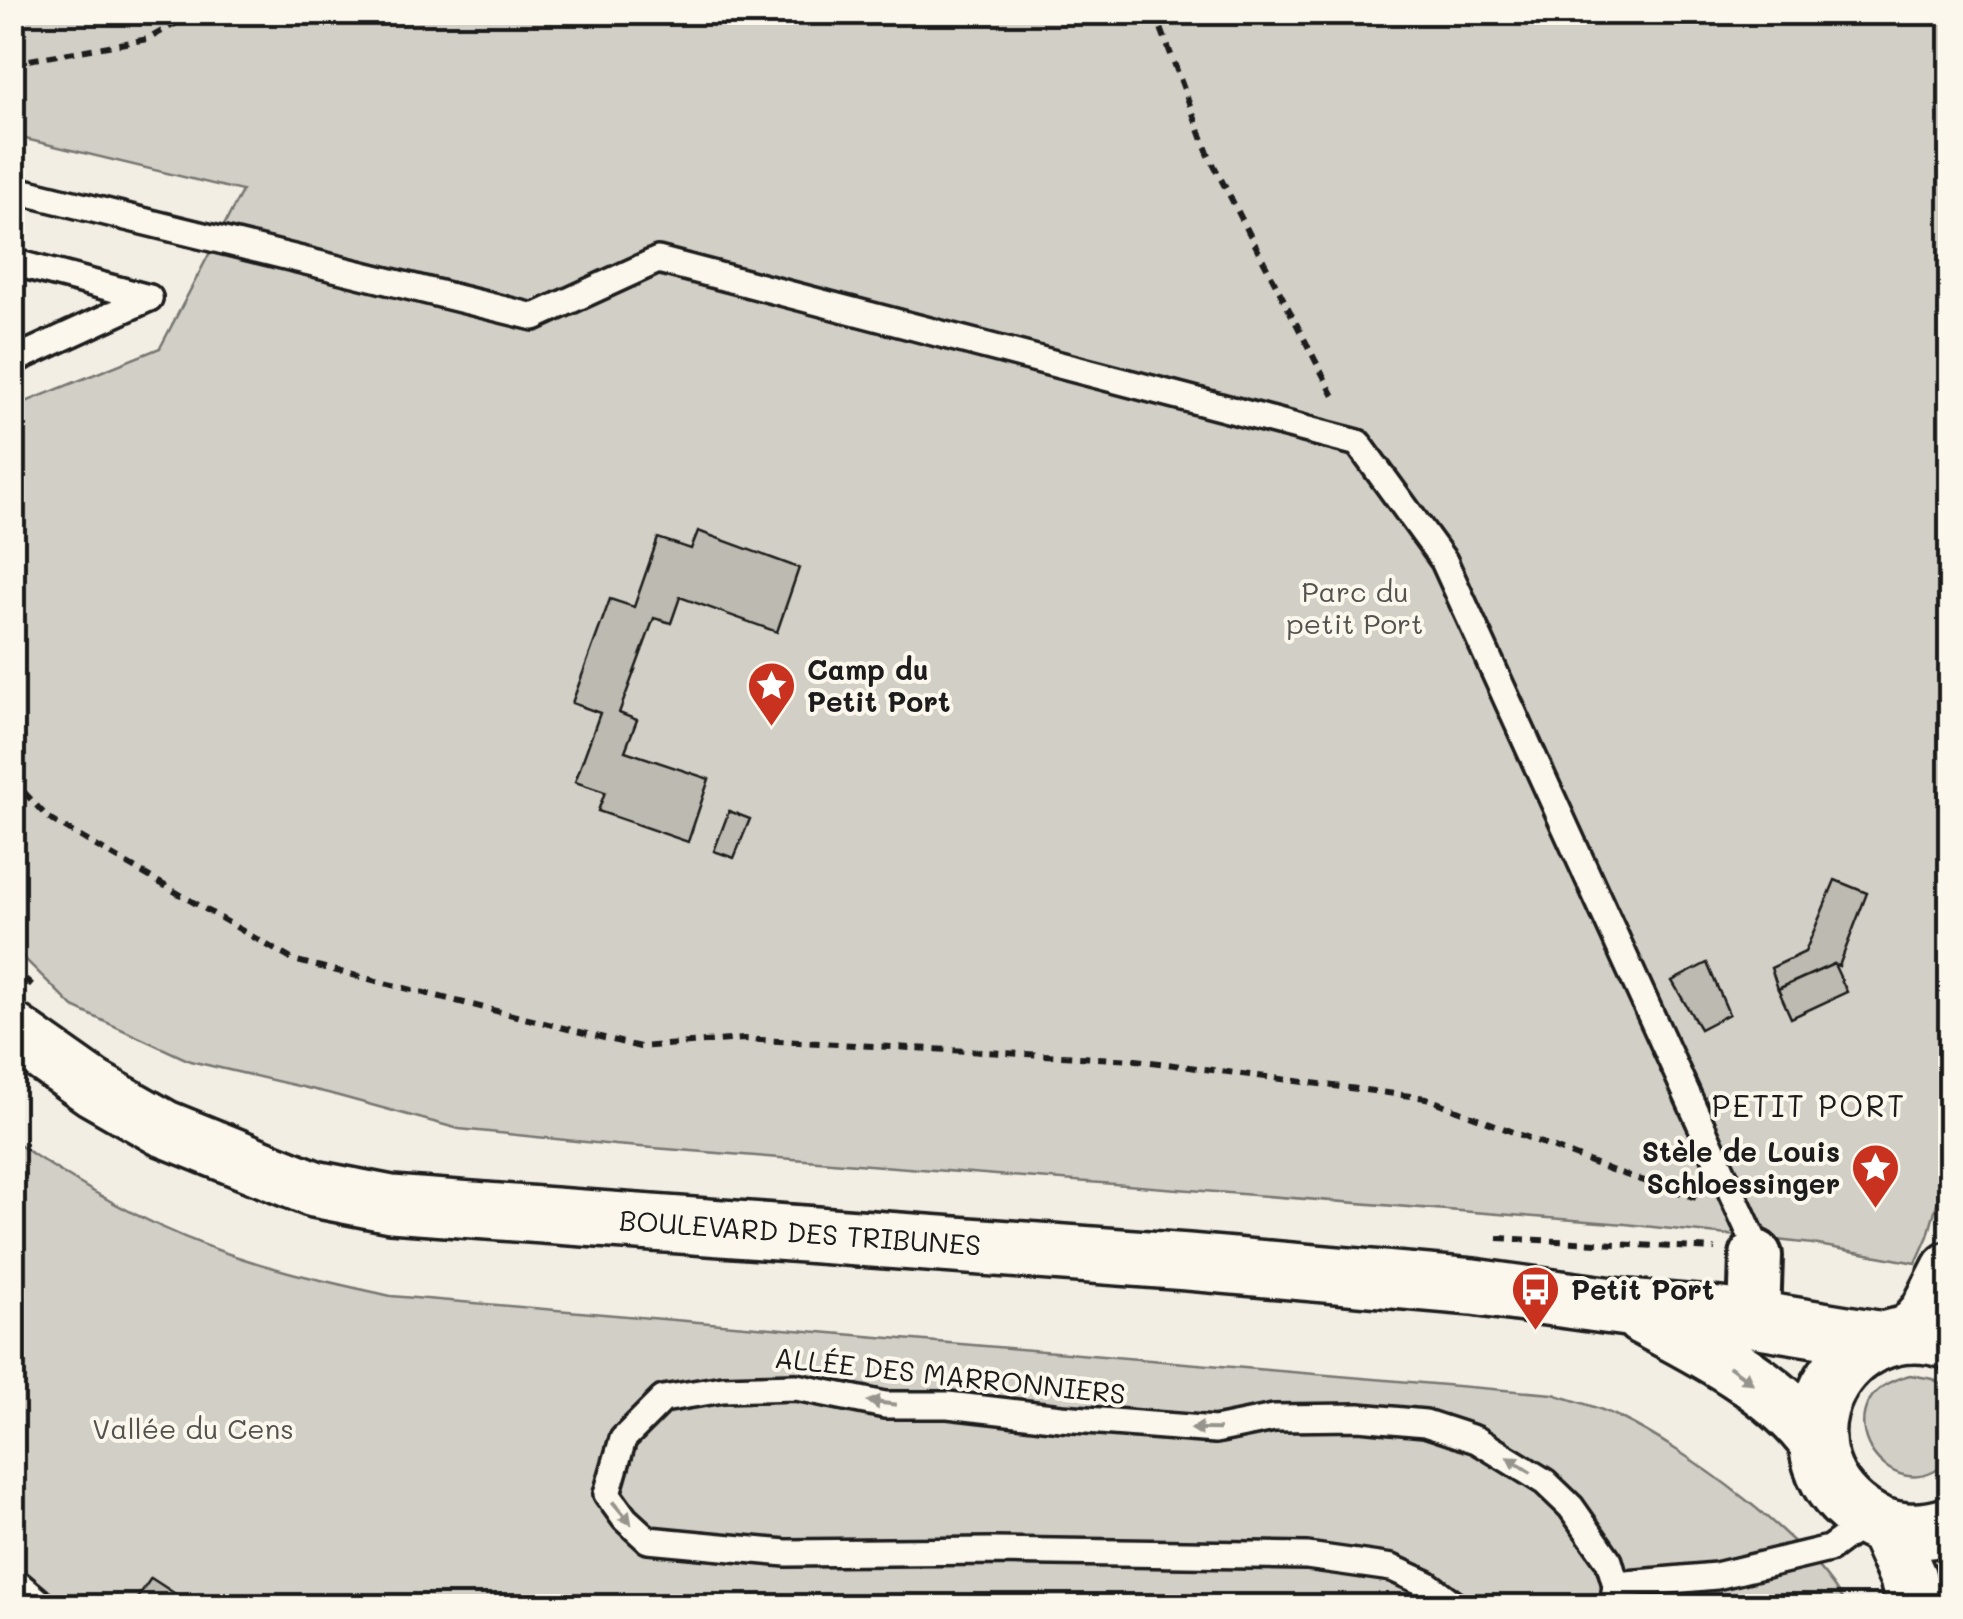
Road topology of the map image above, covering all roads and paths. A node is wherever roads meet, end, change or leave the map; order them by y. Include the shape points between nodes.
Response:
1 (196, 12) edge
2 (1154, 12) edge
3 (12, 63) edge
4 (12, 189) edge
5 (12, 262) edge
6 (12, 360) edge
7 (1358, 443) junction
8 (12, 779) edge
9 (12, 967) edge
10 (26, 1011) edge
11 (1748, 1234) junction
12 (1478, 1237) dead end
13 (1950, 1270) edge
14 (1627, 1308) junction
15 (1754, 1319) junction
16 (1914, 1339) edge
17 (1817, 1442) junction
18 (1877, 1523) junction
19 (1950, 1525) edge
20 (12, 1579) edge
21 (1615, 1596) edge
22 (44, 1606) edge
23 (1456, 1606) edge
24 (1914, 1606) edge

1 - 3 path via 148,39
2 - 7 path via 1208,156
4 - 7 lane via 534,317 658,260
5 - 6 lane via 149,298
7 - 11 lane via 1444,561
8 - 11 path via 48,818 293,960 640,1047 744,1040 1136,1060 1426,1098 1612,1170
9 - 10 path
10 - 14 street, BOULEVARD DES TRIBUNES via 93,1088 163,1128 314,1189 392,1204 1188,1262
11 - 12 path via 1729,1249
11 - 15 street
13 - 16 street
14 - 15 street, BOULEVARD DES TRIBUNES
14 -> 17 street, BOULEVARD DES TRIBUNES via 1720,1360 1794,1414
15 - 16 street, BOULEVARD DES TRIBUNES
16 - 17 street via 1858,1353 1832,1380 1818,1414
17 - 18 street via 1833,1487
18 - 19 street via 1927,1531
18 - 21 lane via 1829,1549
18 - 24 street via 1908,1578
20 - 22 lane
21 -> 23 lane, ALLÉE DES MARRONNIERS via 1610,1560 1545,1482 1477,1440 1425,1422 1274,1418 1215,1430 885,1405 796,1387 723,1389 663,1399 622,1440 607,1494 648,1540 786,1553 1307,1556 1392,1568

